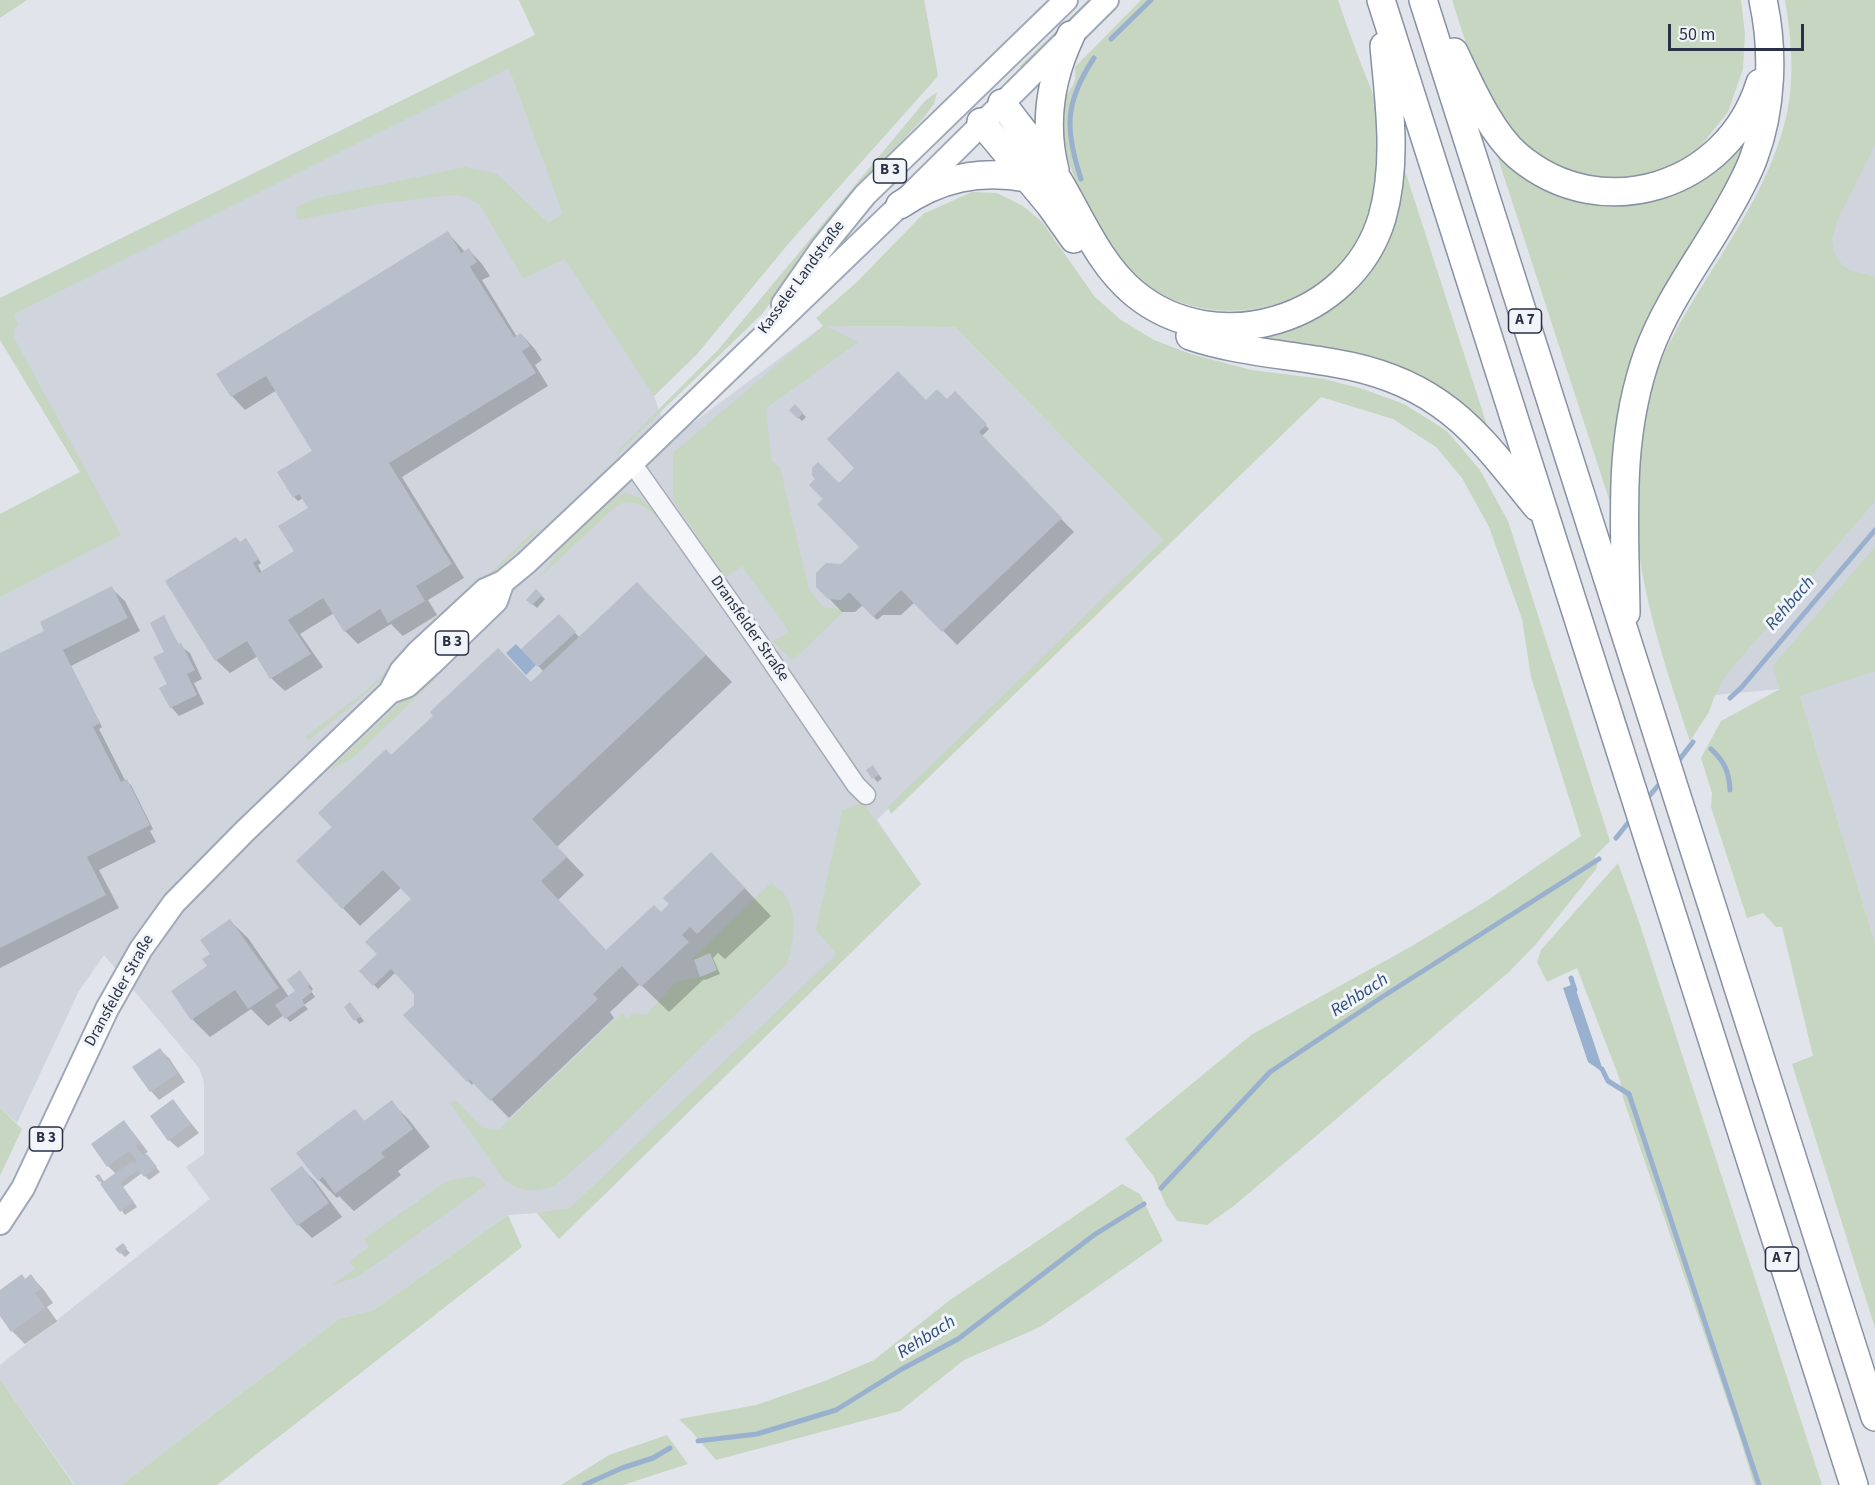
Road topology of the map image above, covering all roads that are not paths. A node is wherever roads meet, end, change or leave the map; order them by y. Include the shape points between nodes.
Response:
1 (1066, 0) edge
2 (1107, 0) edge
3 (1381, 0) edge
4 (1423, 0) edge
5 (1428, 0) edge
6 (1763, 0) edge
7 (1071, 35) junction
8 (1768, 56) junction
9 (986, 78) junction
10 (963, 100) junction
11 (1002, 102) junction
12 (981, 122) junction
13 (1056, 177) junction
14 (1027, 178) junction
15 (900, 205) junction
16 (758, 340) junction
17 (632, 463) junction
18 (1545, 517) junction
19 (1626, 642) junction
20 (866, 795) dead end
21 (0, 1223) edge
22 (1875, 1417) edge
23 (1854, 1485) edge

1 - 9 main road, Kasseler Landstraße / B 3
2 - 7 main road, Kasseler Landstraße / B 3
3 - 13 highway via 1391,124 1386,203 1374,239 1352,272 1323,300 1306,310 1267,324 1230,327 1190,321 1152,305 1114,272
3 - 18 highway, A 7
4 - 19 highway, A 7
5 - 8 highway via 1476,97 1499,134 1536,170 1580,189 1623,192 1656,187 1709,160 1751,106
6 - 8 highway
7 - 11 main road, Kasseler Landstraße / B 3
7 - 13 highway via 1055,74 1048,116
8 - 19 highway via 1766,111 1754,158 1729,208 1671,302 1649,351 1634,399 1624,471
9 - 10 main road, Kasseler Landstraße / B 3
9 - 11 main road
10 - 12 main road
10 - 16 main road, Kasseler Landstraße / B 3 via 843,221
11 - 12 main road, Kasseler Landstraße / B 3
11 - 13 highway
12 - 14 highway
12 - 15 main road, Kasseler Landstraße / B 3
14 - 15 highway via 994,174 960,177 928,188
14 - 18 highway via 1103,280 1146,316 1215,344 1335,363 1383,376 1422,393 1480,440
15 - 16 main road, Kasseler Landstraße / B 3
16 - 17 main road, Dransfelder Straße / B 3
17 - 20 street, Dransfelder Straße
17 - 21 main road, Dransfelder Straße / B 3 via 503,582 485,590 418,652 401,671 390,692 174,903 141,949 106,1010 22,1188
18 - 23 highway, A 7
19 - 22 highway, A 7

